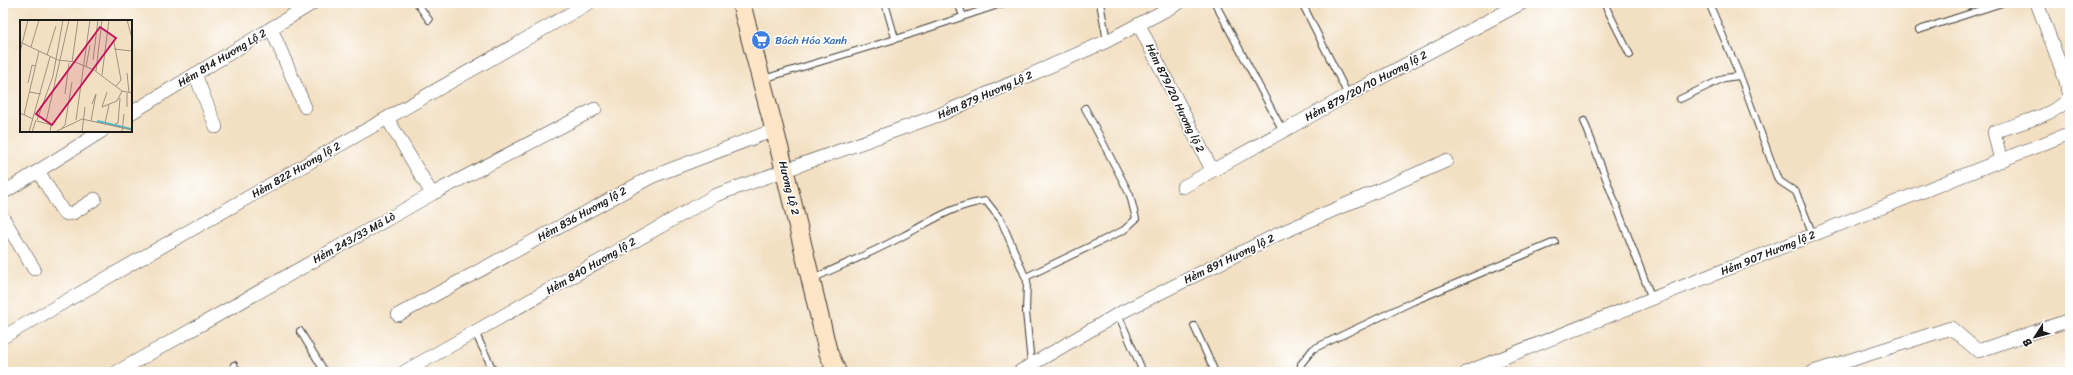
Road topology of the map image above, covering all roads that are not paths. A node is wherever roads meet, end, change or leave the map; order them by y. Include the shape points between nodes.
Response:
1 (313, 3) edge
2 (418, 3) edge
3 (589, 3) edge
4 (741, 3) edge
5 (885, 3) edge
6 (958, 3) edge
7 (1004, 3) edge
8 (1100, 3) edge
9 (1179, 3) edge
10 (1215, 3) edge
11 (1302, 3) edge
12 (1522, 3) edge
13 (1604, 3) edge
14 (1709, 3) edge
15 (2002, 3) edge
16 (2037, 3) edge
17 (963, 16) junction
18 (429, 20) dead end
19 (1139, 26) junction
20 (271, 28) junction
21 (1919, 30) dead end
22 (895, 38) junction
23 (1107, 41) junction
24 (1630, 55) dead end
25 (196, 74) junction
26 (1739, 76) junction
27 (760, 80) junction
28 (1348, 95) junction
29 (1680, 99) dead end
30 (305, 107) dead end
31 (1085, 108) dead end
32 (595, 109) dead end
33 (132, 112) edge
34 (387, 118) junction
35 (1584, 121) dead end
36 (216, 126) dead end
37 (774, 130) junction
38 (1283, 131) junction
39 (100, 132) edge
40 (2070, 133) edge
41 (2001, 160) junction
42 (1446, 161) dead end
43 (784, 169) junction
44 (38, 170) junction
45 (1212, 170) junction
46 (1183, 187) dead end
47 (3, 193) edge
48 (432, 194) junction
49 (95, 199) dead end
50 (3, 218) edge
51 (1813, 235) junction
52 (1555, 242) dead end
53 (34, 269) dead end
54 (1026, 277) junction
55 (811, 279) junction
56 (1652, 299) junction
57 (1118, 314) junction
58 (398, 315) dead end
59 (2070, 320) edge
60 (1194, 326) dead end
61 (300, 331) dead end
62 (475, 332) junction
63 (3, 337) edge
64 (1031, 364) junction
65 (234, 365) dead end
66 (493, 370) dead end
67 (117, 372) edge
68 (238, 372) edge
69 (325, 372) edge
70 (404, 372) edge
71 (837, 372) edge
72 (1019, 372) edge
73 (1143, 372) edge
74 (1215, 372) edge
75 (1300, 372) edge
76 (1467, 372) edge
77 (1813, 372) edge

1 - 20 street, Hẻm 814 Hương Lộ 2
2 - 18 lane
3 - 34 street, Hẻm 822 Hương lộ 2
4 - 27 main road, Hương Lộ 2
5 - 22 lane
6 - 17 lane
7 - 17 lane
8 - 23 lane
9 - 19 street, Hẻm 879 Hương Lộ 2
10 - 38 lane
11 - 28 lane
12 - 28 street, Hẻm 879/20/10 Hương lộ 2
13 - 24 lane
14 - 26 lane
15 - 21 lane
16 - 41 street via 2066,80 2069,99 2063,106 1994,132
17 - 22 lane
19 - 23 street, Hẻm 879 Hương Lộ 2
19 - 45 street, Hẻm 879/20 Hương lộ 2
20 - 25 street, Hẻm 814 Hương Lộ 2
20 - 30 street
22 - 27 lane
23 - 43 street, Hẻm 879 Hương Lộ 2 via 939,115 834,154
25 - 33 street, Hẻm 814 Hương Lộ 2
25 - 36 street
26 - 29 lane via 1724,78
26 - 51 lane via 1778,180 1796,192
27 - 37 main road, Hương Lộ 2
28 - 38 street, Hẻm 879/20/10 Hương lộ 2
31 - 54 lane via 1130,195 1136,219 1124,230
32 - 48 street, Hẻm 243/33 Mã Lò
34 - 48 street
34 - 63 street, Hẻm 822 Hương lộ 2
35 - 56 lane
37 - 43 main road, Hương Lộ 2
37 - 58 street, Hẻm 836 Hương lộ 2 via 651,177
38 - 45 street, Hẻm 879/20/10 Hương lộ 2
39 - 44 street
40 - 41 street, Hẻm 907 Hương lộ 2
41 - 51 street, Hẻm 907 Hương lộ 2
42 - 57 street, Hẻm 891 Hương lộ 2 via 1274,236
43 - 55 main road, Hương Lộ 2
43 - 62 street, Hẻm 840 Hương lộ 2 via 716,195
44 - 47 street
44 - 49 street via 63,212 73,213
45 - 46 street, Hẻm 879/20/10 Hương lộ 2
48 - 67 street, Hẻm 243/33 Mã Lò
50 - 53 street
51 - 56 street, Hẻm 907 Hương lộ 2
52 - 75 lane via 1414,301 1313,349 1300,364
54 - 55 lane via 1001,220 986,201 968,203 935,217 902,237
54 - 64 lane via 1026,312
55 - 71 main road, Hương Lộ 2 via 828,352
56 - 76 street, Hẻm 907 Hương lộ 2
57 - 64 street, Hẻm 891 Hương lộ 2
57 - 73 lane
59 - 77 street via 1978,351 1951,328
60 - 74 lane
61 - 69 lane
62 - 66 lane
62 - 70 street, Hẻm 840 Hương lộ 2
64 - 72 street, Hẻm 891 Hương lộ 2
65 - 68 lane

